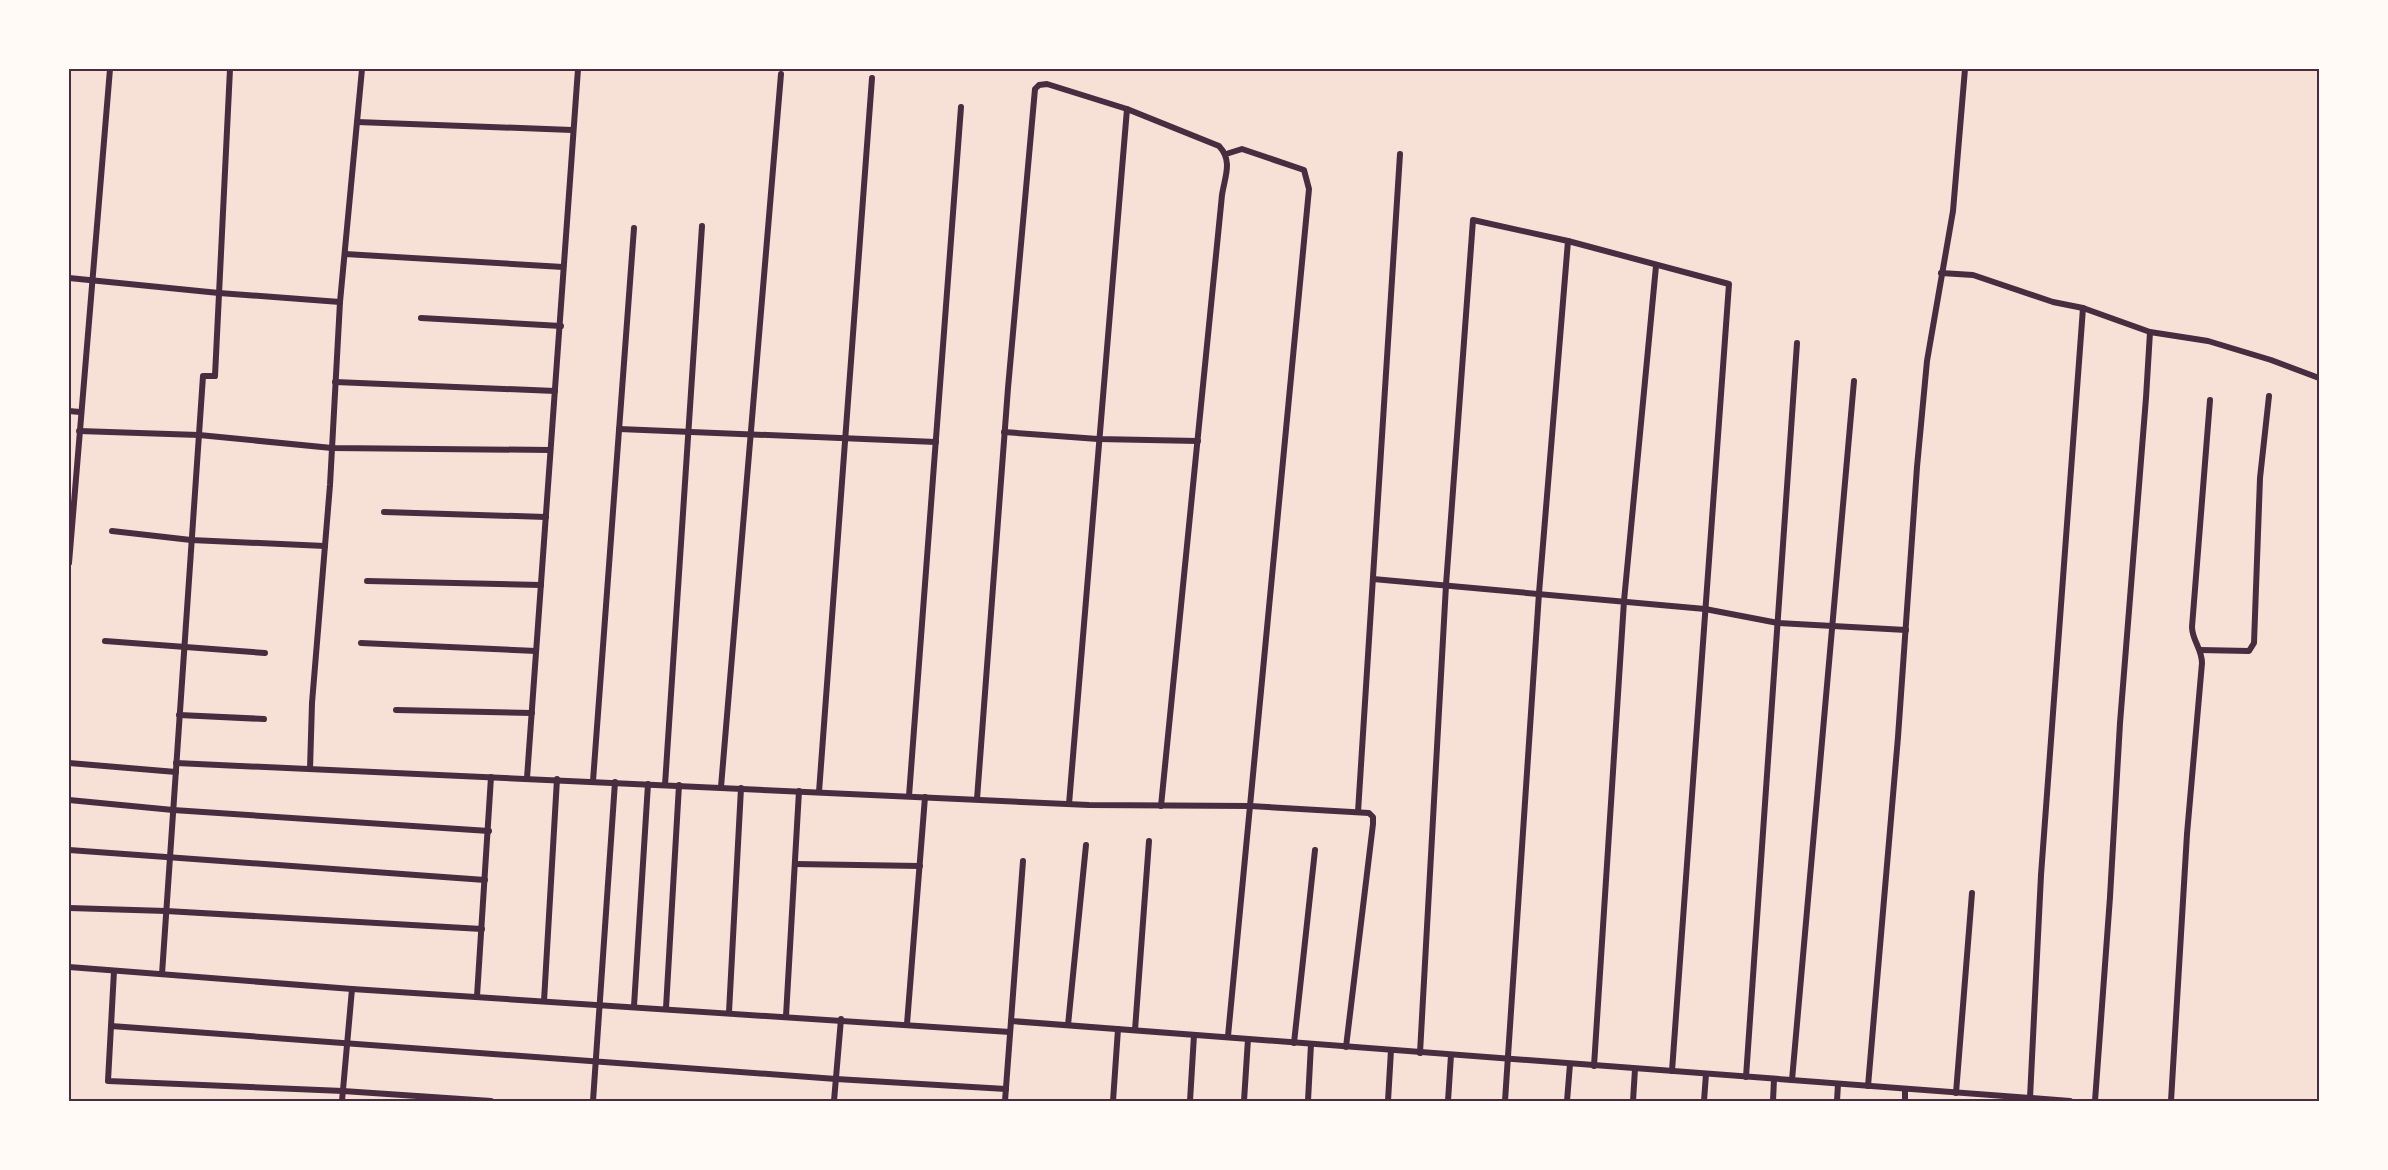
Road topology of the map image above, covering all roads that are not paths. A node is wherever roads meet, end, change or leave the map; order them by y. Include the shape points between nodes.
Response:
1 (110, 69) edge
2 (230, 69) edge
3 (362, 69) edge
4 (578, 69) edge
5 (1965, 69) edge
6 (781, 74) dead end
7 (872, 78) dead end
8 (961, 107) dead end
9 (1127, 109) junction
10 (357, 122) junction
11 (572, 130) junction
12 (1226, 154) junction
13 (1400, 154) dead end
14 (702, 226) dead end
15 (634, 228) dead end
16 (1568, 242) junction
17 (345, 254) junction
18 (1656, 266) junction
19 (563, 267) junction
20 (1941, 273) junction
21 (69, 278) edge
22 (93, 282) junction
23 (219, 293) junction
24 (340, 302) junction
25 (2083, 308) junction
26 (421, 318) dead end
27 (561, 326) junction
28 (2150, 332) junction
29 (1797, 343) dead end
30 (2319, 378) edge
31 (1854, 381) dead end
32 (335, 382) junction
33 (555, 391) junction
34 (2269, 396) dead end
35 (2210, 400) dead end
36 (69, 411) edge
37 (80, 412) junction
38 (619, 429) junction
39 (79, 430) junction
40 (688, 432) junction
41 (1004, 432) junction
42 (751, 434) junction
43 (199, 435) junction
44 (846, 437) junction
45 (1098, 439) junction
46 (936, 441) junction
47 (1198, 441) junction
48 (332, 448) junction
49 (550, 450) junction
50 (384, 512) dead end
51 (546, 517) junction
52 (112, 531) dead end
53 (192, 540) junction
54 (325, 546) junction
55 (69, 563) edge
56 (1373, 579) junction
57 (367, 581) dead end
58 (541, 585) junction
59 (1446, 585) junction
60 (1539, 593) junction
61 (1624, 601) junction
62 (1705, 609) junction
63 (1778, 623) junction
64 (1833, 627) junction
65 (1906, 630) junction
66 (105, 641) dead end
67 (361, 643) dead end
68 (186, 647) junction
69 (2200, 650) junction
70 (536, 651) junction
71 (265, 653) dead end
72 (396, 710) dead end
73 (532, 713) junction
74 (179, 714) junction
75 (264, 719) dead end
76 (69, 763) edge
77 (176, 764) junction
78 (310, 769) junction
79 (176, 772) junction
80 (491, 777) junction
81 (527, 778) junction
82 (557, 779) junction
83 (593, 781) junction
84 (615, 782) junction
85 (648, 784) junction
86 (665, 784) junction
87 (679, 785) junction
88 (721, 787) junction
89 (741, 788) junction
90 (799, 791) junction
91 (819, 792) junction
92 (909, 796) junction
93 (925, 797) junction
94 (976, 799) junction
95 (69, 800) edge
96 (1069, 804) junction
97 (1161, 806) junction
98 (1250, 806) junction
99 (173, 810) junction
100 (1358, 812) junction
101 (489, 831) junction
102 (1149, 841) dead end
103 (1086, 845) dead end
104 (69, 850) edge
105 (1316, 850) dead end
106 (170, 857) junction
107 (1023, 861) dead end
108 (795, 864) junction
109 (920, 866) junction
110 (485, 880) junction
111 (1972, 893) dead end
112 (69, 908) edge
113 (166, 911) junction
114 (482, 929) junction
115 (69, 967) edge
116 (114, 971) junction
117 (162, 974) junction
118 (352, 989) junction
119 (477, 996) junction
120 (544, 1001) junction
121 (600, 1004) junction
122 (634, 1006) junction
123 (666, 1008) junction
124 (729, 1012) junction
125 (786, 1016) junction
126 (841, 1019) junction
127 (1011, 1021) junction
128 (907, 1024) junction
129 (1068, 1025) junction
130 (111, 1026) junction
131 (1118, 1029) junction
132 (1135, 1030) junction
133 (1010, 1032) junction
134 (1194, 1035) junction
135 (1228, 1036) junction
136 (1248, 1039) junction
137 (1294, 1043) junction
138 (347, 1044) junction
139 (1311, 1044) junction
140 (1347, 1047) junction
141 (1391, 1050) junction
142 (1420, 1053) junction
143 (1451, 1055) junction
144 (1508, 1059) junction
145 (596, 1060) junction
146 (1569, 1064) junction
147 (1594, 1066) junction
148 (1635, 1069) junction
149 (1672, 1071) junction
150 (1706, 1074) junction
151 (1746, 1077) junction
152 (836, 1079) junction
153 (1774, 1079) junction
154 (1792, 1080) junction
155 (1838, 1084) junction
156 (1868, 1086) junction
157 (1006, 1089) junction
158 (1905, 1089) junction
159 (343, 1091) junction
160 (1956, 1093) junction
161 (1972, 1097) edge
162 (2030, 1098) junction
163 (2038, 1100) edge
164 (342, 1101) edge
165 (491, 1101) edge
166 (593, 1101) edge
167 (834, 1101) edge
168 (1005, 1101) edge
169 (1113, 1101) edge
170 (1190, 1101) edge
171 (1244, 1101) edge
172 (1308, 1101) edge
173 (1388, 1101) edge
174 (1448, 1101) edge
175 (1505, 1101) edge
176 (1567, 1101) edge
177 (1633, 1101) edge
178 (1704, 1101) edge
179 (1773, 1101) edge
180 (1837, 1101) edge
181 (1905, 1101) edge
182 (2070, 1101) edge
183 (2095, 1101) edge
184 (2171, 1101) edge

1 - 22 street
2 - 23 street
3 - 10 street
4 - 11 street
5 - 20 street via 1953,211
6 - 42 street
7 - 44 street
8 - 46 street
9 - 12 street via 1219,146
9 - 41 street via 1047,84 1035,89
9 - 45 street
10 - 11 street
10 - 17 street
11 - 19 street
12 - 47 street
12 - 98 street via 1242,149 1304,170 1309,189
13 - 56 street
14 - 40 street
15 - 38 street
16 - 18 street
16 - 59 street via 1473,220
16 - 60 street
17 - 19 street
17 - 24 street
18 - 61 street
18 - 62 street via 1729,284
19 - 27 street
20 - 25 street via 1973,275 2052,302
20 - 65 street via 1924,396
21 - 22 street
22 - 23 street
22 - 37 street
23 - 24 street
23 - 43 street via 215,376 203,376
24 - 32 street
25 - 28 street
25 - 162 street via 2041,863
26 - 27 street
27 - 33 street
28 - 30 street via 2208,341
28 - 183 street
29 - 63 street
31 - 64 street
32 - 33 street
32 - 48 street
33 - 49 street
34 - 69 street via 2260,478 2254,643 2249,651
35 - 69 street via 2192,627
36 - 37 street
37 - 39 street
38 - 40 street
38 - 83 street
39 - 43 street
39 - 55 street
40 - 42 street
40 - 86 street
41 - 45 street
41 - 94 street
42 - 44 street
42 - 88 street
43 - 48 street
43 - 53 street
44 - 46 street
44 - 91 street
45 - 47 street
45 - 96 street
46 - 92 street
47 - 97 street
48 - 49 street
48 - 54 street
49 - 51 street
50 - 51 street
51 - 58 street
52 - 53 street
53 - 54 street
53 - 68 street
54 - 78 street
56 - 59 street
56 - 100 street
57 - 58 street
58 - 70 street
59 - 60 street
59 - 142 street
60 - 61 street
60 - 144 street
61 - 62 street
61 - 147 street
62 - 63 street
62 - 149 street
63 - 64 street
63 - 151 street
64 - 65 street
64 - 154 street
65 - 156 street
66 - 68 street
67 - 70 street
68 - 71 street
68 - 74 street
69 - 184 street
70 - 73 street
72 - 73 street
73 - 81 street
74 - 75 street
74 - 77 street
76 - 79 street
77 - 78 street
77 - 79 street
78 - 80 street
79 - 99 street
80 - 81 street
80 - 101 street
81 - 82 street
82 - 83 street
82 - 120 street
83 - 84 street
84 - 85 street
84 - 121 street
85 - 86 street
85 - 122 street
86 - 87 street
87 - 88 street
87 - 123 street
88 - 89 street
89 - 90 street
89 - 124 street
90 - 91 street
90 - 108 street
91 - 92 street
92 - 93 street
93 - 94 street
93 - 109 street
94 - 96 street
95 - 99 street
96 - 97 street
97 - 98 street
98 - 100 street
98 - 135 street
99 - 101 street
99 - 106 street
100 - 140 street via 1369,813 1373,824
101 - 110 street
102 - 132 street
103 - 129 street
104 - 106 street
105 - 137 street
106 - 110 street
106 - 113 street
107 - 127 street
108 - 109 street
108 - 125 street
109 - 128 street
110 - 114 street
111 - 160 street
112 - 113 street
113 - 114 street
113 - 117 street
114 - 119 street
115 - 116 street
116 - 117 street
116 - 130 street
117 - 118 street
118 - 119 street
118 - 138 street
119 - 120 street
120 - 121 street
121 - 122 street
121 - 145 street
122 - 123 street
123 - 124 street
124 - 125 street
125 - 126 street
126 - 128 street
126 - 152 street
127 - 129 street
127 - 133 street
128 - 133 street
129 - 131 street
130 - 138 street
130 - 159 street via 108,1082
131 - 132 street
131 - 169 street
132 - 134 street
133 - 157 street
134 - 135 street
134 - 170 street
135 - 136 street
136 - 137 street
136 - 171 street
137 - 139 street
138 - 145 street
138 - 159 street
139 - 140 street
139 - 172 street
140 - 141 street
141 - 142 street
141 - 173 street
142 - 143 street
143 - 144 street
143 - 174 street
144 - 146 street
144 - 175 street
145 - 152 street
145 - 166 street
146 - 147 street
146 - 176 street
147 - 148 street
148 - 149 street
148 - 177 street
149 - 150 street
150 - 151 street
150 - 178 street
151 - 153 street
152 - 157 street
152 - 167 street
153 - 154 street
153 - 179 street
154 - 155 street
155 - 156 street
155 - 180 street
156 - 158 street
157 - 168 street
158 - 160 street
158 - 181 street
159 - 164 street
159 - 165 street
160 - 161 street
161 - 162 street
162 - 163 street
163 - 182 street

